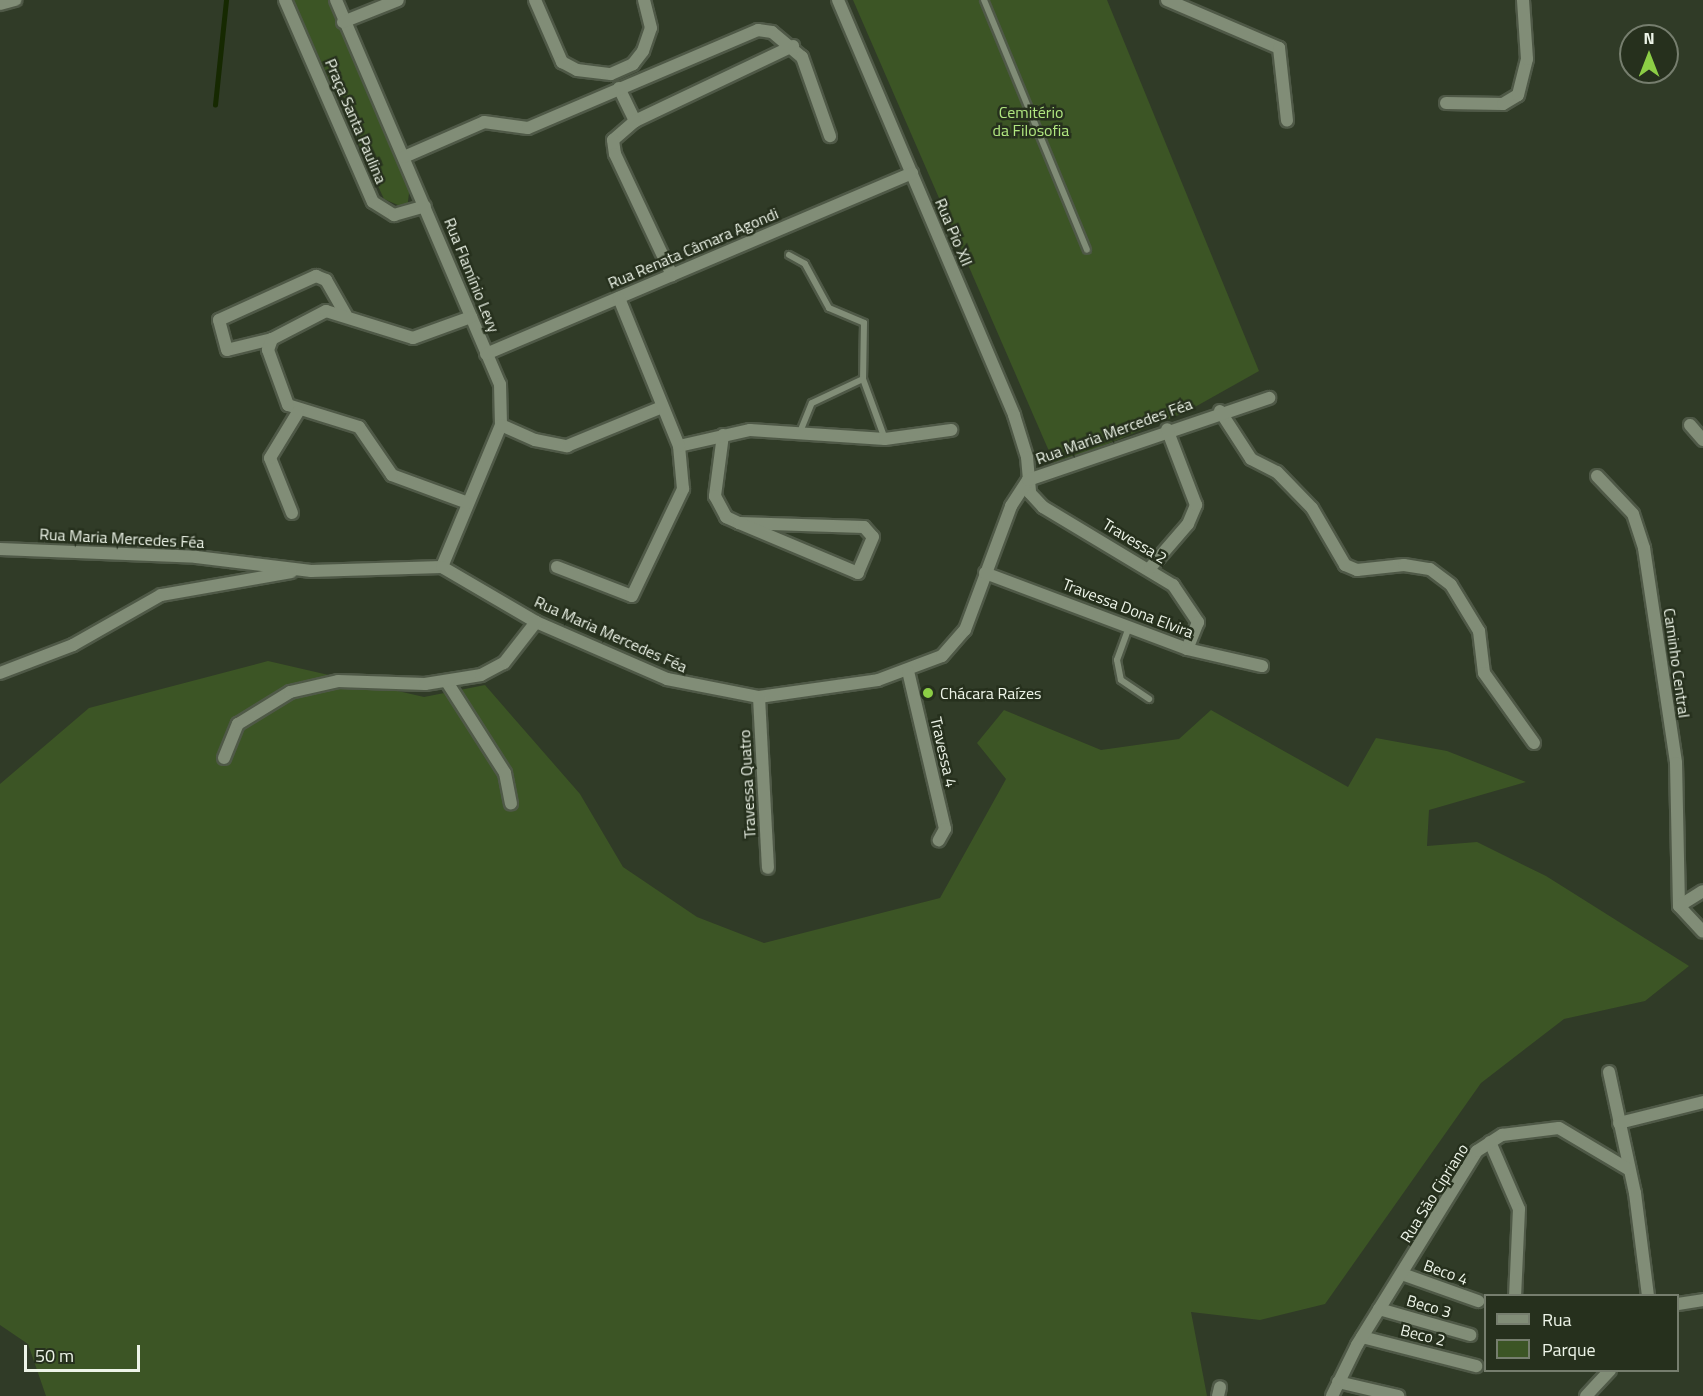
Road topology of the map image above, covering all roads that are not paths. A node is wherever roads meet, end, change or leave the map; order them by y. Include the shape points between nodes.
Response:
1 (15, 0) edge
2 (285, 0) edge
3 (336, 0) edge
4 (398, 0) edge
5 (535, 0) edge
6 (644, 0) edge
7 (838, 0) edge
8 (984, 0) edge
9 (1167, 0) edge
10 (1523, 0) edge
11 (0, 4) edge
12 (344, 22) junction
13 (793, 46) junction
14 (619, 88) junction
15 (1446, 103) dead end
16 (635, 121) junction
17 (1287, 121) dead end
18 (830, 136) dead end
19 (404, 157) junction
20 (912, 173) junction
21 (425, 206) junction
22 (1087, 250) dead end
23 (789, 255) dead end
24 (672, 275) junction
25 (619, 297) junction
26 (346, 315) junction
27 (471, 317) junction
28 (272, 339) junction
29 (486, 354) junction
30 (863, 379) junction
31 (1269, 398) dead end
32 (662, 406) junction
33 (1220, 411) junction
34 (298, 412) junction
35 (501, 424) junction
36 (1690, 425) dead end
37 (1167, 429) junction
38 (951, 430) dead end
39 (800, 432) junction
40 (723, 435) junction
41 (885, 440) junction
42 (1703, 440) edge
43 (679, 446) junction
44 (1597, 476) dead end
45 (1028, 480) junction
46 (468, 503) junction
47 (292, 513) dead end
48 (739, 523) junction
49 (0, 549) edge
50 (442, 567) junction
51 (557, 567) dead end
52 (1150, 568) junction
53 (311, 571) junction
54 (985, 573) junction
55 (536, 622) junction
56 (1129, 626) junction
57 (1187, 649) junction
58 (1262, 666) dead end
59 (908, 670) junction
60 (0, 673) edge
61 (447, 682) junction
62 (759, 697) junction
63 (1149, 699) dead end
64 (1534, 743) dead end
65 (224, 758) dead end
66 (511, 803) dead end
67 (939, 840) dead end
68 (768, 868) dead end
69 (1703, 891) edge
70 (1679, 906) junction
71 (1703, 932) edge
72 (1609, 1072) dead end
73 (1703, 1102) edge
74 (1618, 1123) junction
75 (1490, 1142) junction
76 (1629, 1168) junction
77 (1402, 1274) junction
78 (1515, 1294) edge
79 (1648, 1294) edge
80 (1703, 1300) edge
81 (1478, 1301) dead end
82 (1679, 1304) edge
83 (1379, 1309) junction
84 (1470, 1335) dead end
85 (1362, 1337) junction
86 (1476, 1366) dead end
87 (1610, 1372) edge
88 (1338, 1382) junction
89 (1332, 1396) edge
90 (1398, 1396) edge
91 (1586, 1396) edge

1 - 11 street
2 - 21 street, Praça Santa Paulina via 373,202 394,215
3 - 12 street, Rua Flamínio Levy
4 - 12 street
5 - 6 street via 547,37 562,62 577,70 611,74 633,64 643,51 651,28
7 - 20 street, Rua Pio XII
8 - 22 lane
9 - 17 street via 1279,48
10 - 15 street via 1527,59 1518,95 1503,104
12 - 19 street, Rua Flamínio Levy
13 - 14 street via 758,30
13 - 16 street
13 - 18 street
14 - 16 street
14 - 19 street via 528,128 484,122
16 - 24 street via 613,140 615,154
19 - 21 street, Rua Flamínio Levy
20 - 24 street, Rua Renata Câmara Agondi
20 - 45 street, Rua Pio XII via 1014,415 1027,458
21 - 27 street, Rua Flamínio Levy
23 - 30 lane via 806,264 829,308 864,323
24 - 25 street, Rua Renata Câmara Agondi
25 - 29 street, Rua Renata Câmara Agondi
25 - 32 street
26 - 27 street via 413,338
26 - 28 street via 326,311
26 - 28 street via 326,280 316,276 219,320 227,350
27 - 29 street, Rua Flamínio Levy
28 - 34 street via 268,351 282,396
29 - 35 street, Rua Flamínio Levy via 500,384
30 - 39 lane via 812,403
30 - 41 lane
31 - 33 street, Rua Maria Mercedes Féa
32 - 35 street via 567,446 535,440
32 - 43 street
33 - 37 street, Rua Maria Mercedes Féa
33 - 64 street via 1251,459 1277,472 1298,491 1345,565 1357,570 1404,565 1430,569 1450,585 1479,631 1484,673
34 - 46 street via 359,427 392,475
34 - 47 street via 270,458
35 - 46 street, Rua Flamínio Levy
36 - 42 street
37 - 45 street, Rua Maria Mercedes Féa
37 - 52 street via 1196,505 1188,524
38 - 41 street
39 - 40 street via 750,430
39 - 41 street
40 - 43 street
40 - 48 street via 717,508
43 - 51 street via 683,489 632,596
44 - 70 street, Caminho Central via 1633,514 1644,548 1676,763
45 - 52 street, Travessa 2 via 1030,493 1043,507
45 - 54 street, Rua Maria Mercedes Féa
46 - 50 street, Rua Flamínio Levy
48 - 48 street via 864,527 873,537 858,573
49 - 53 street, Rua Maria Mercedes Féa via 196,557
50 - 53 street, Rua Maria Mercedes Féa
50 - 55 street, Rua Maria Mercedes Féa
52 - 57 street, Travessa 2 via 1173,585 1196,618
53 - 60 street via 161,595 73,645
54 - 56 street, Travessa Dona Elvira
54 - 59 street, Rua Maria Mercedes Féa via 956,644
55 - 61 street via 494,671
55 - 62 street, Rua Maria Mercedes Féa via 667,679
56 - 57 street, Travessa Dona Elvira
56 - 63 lane via 1117,660 1119,671 1126,687
57 - 58 street, Travessa Dona Elvira
59 - 62 street, Rua Maria Mercedes Féa via 878,680
59 - 67 street, Travessa 4 via 945,829
61 - 65 street via 338,681 290,692 238,724
61 - 66 street via 505,773
62 - 68 street, Travessa Quatro
69 - 70 street
70 - 71 street
72 - 74 street
73 - 74 street
74 - 76 street
75 - 76 street, Rua São Cipriano via 1526,1129 1558,1128
75 - 77 street, Rua São Cipriano via 1469,1164
75 - 78 street via 1519,1209
76 - 79 street
77 - 81 street, Beco 4
77 - 83 street, Rua São Cipriano
80 - 82 street
83 - 84 street, Beco 3
83 - 85 street, Rua São Cipriano
85 - 86 street, Beco 2
85 - 88 street, Rua São Cipriano
87 - 91 street
88 - 89 street, Rua São Cipriano
88 - 90 street

